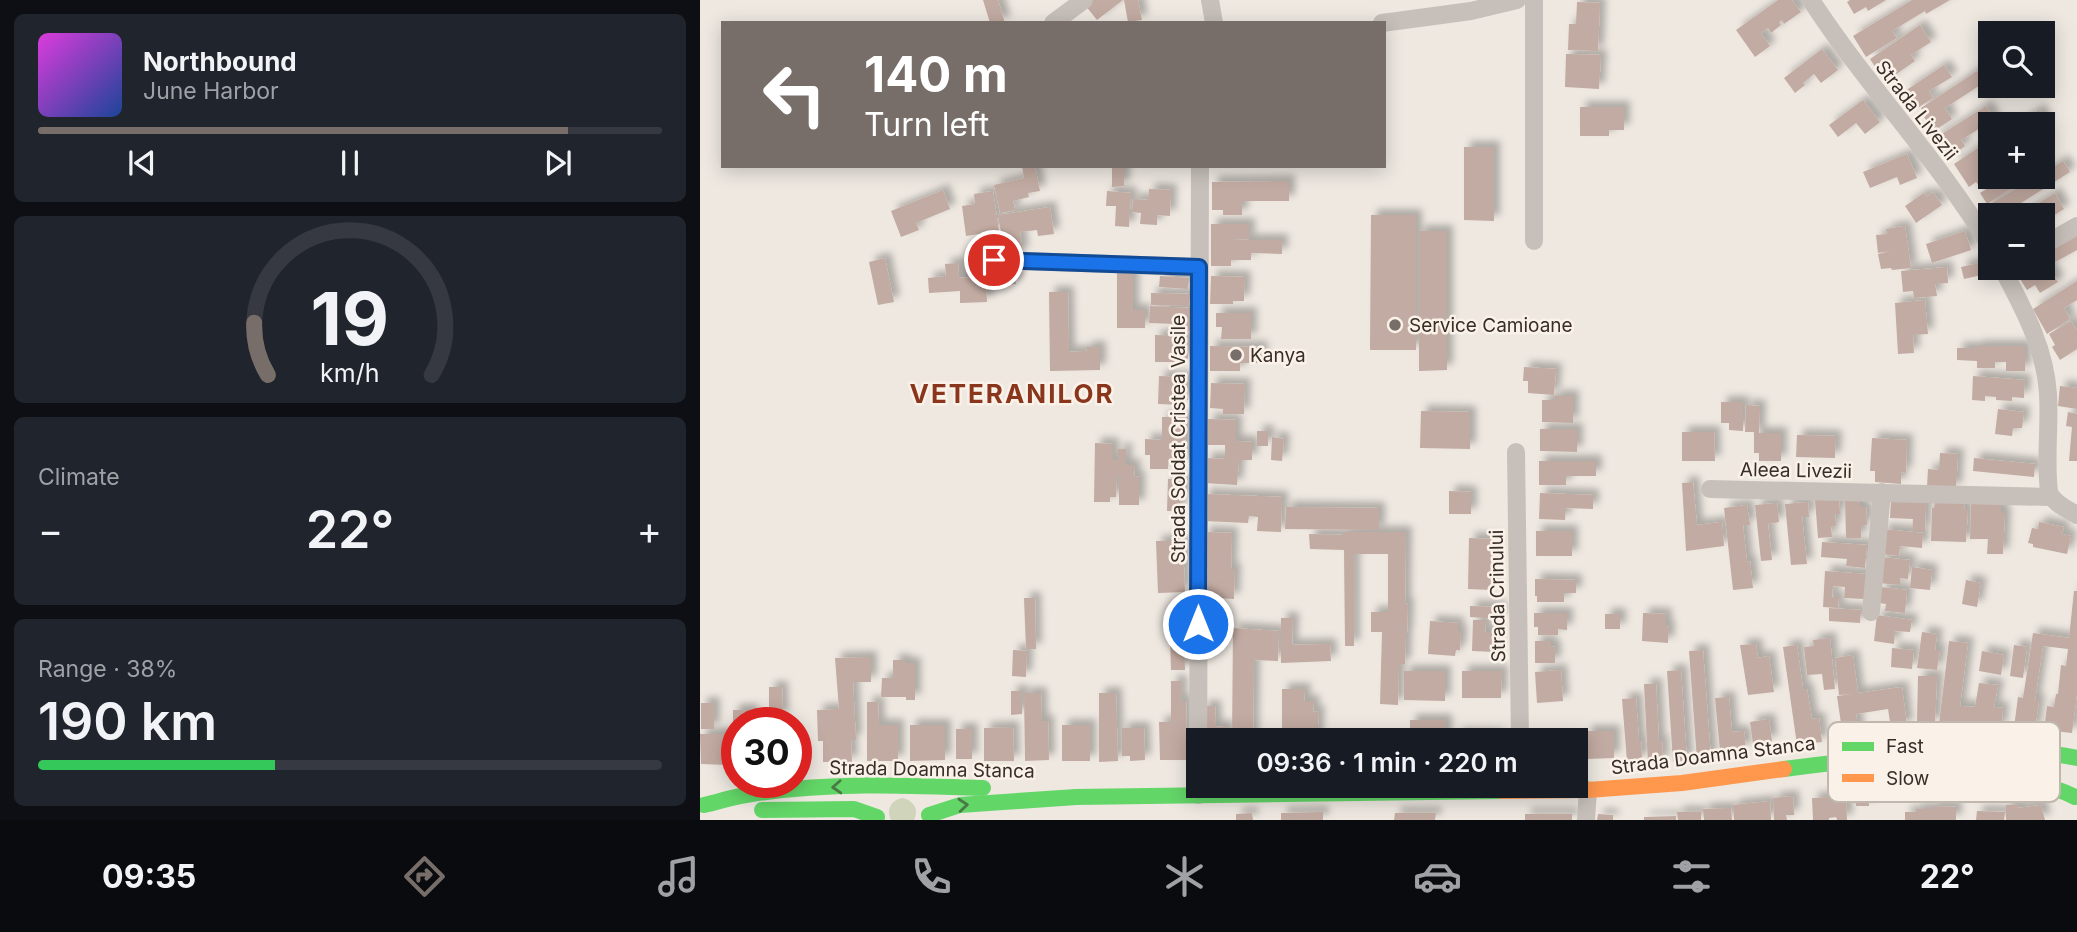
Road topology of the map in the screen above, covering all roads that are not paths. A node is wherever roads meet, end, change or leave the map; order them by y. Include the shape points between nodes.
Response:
1 (1084, 0) edge
2 (1210, 0) edge
3 (1517, 0) edge
4 (1534, 0) edge
5 (1811, 0) edge
6 (1056, 21) edge
7 (1214, 21) edge
8 (1386, 22) edge
9 (1200, 168) edge
10 (2077, 226) edge
11 (1978, 228) edge
12 (2055, 239) edge
13 (1534, 241) dead end
14 (994, 260) dead end
15 (1199, 267) junction
16 (2009, 280) edge
17 (1516, 452) dead end
18 (1710, 489) dead end
19 (1882, 492) junction
20 (2050, 497) junction
21 (2077, 515) edge
22 (1871, 612) dead end
23 (1198, 728) edge
24 (1520, 728) edge
25 (2060, 753) edge
26 (2077, 758) edge
27 (1828, 763) edge
28 (2077, 766) edge
29 (901, 785) junction
30 (1588, 790) edge
31 (2060, 790) edge
32 (1186, 795) edge
33 (1076, 797) junction
34 (1587, 798) edge
35 (2076, 799) edge
36 (702, 805) edge
37 (928, 818) edge
38 (878, 819) edge
39 (1586, 820) edge

1 - 6 street
2 - 7 street
3 - 8 street
4 - 13 street
5 - 11 street, Strada Livezii
9 - 15 street, Strada Soldat Cristea Vasile
10 - 12 street
14 - 15 street
15 - 23 street, Strada Soldat Cristea Vasile
16 - 20 street via 2032,326 2043,363
17 - 24 street, Strada Crinului
18 - 19 street, Aleea Livezii
19 - 20 street, Aleea Livezii
19 - 22 street
20 - 21 street
25 - 26 main road, Strada Doamna Stanca
27 - 30 main road, Strada Doamna Stanca
28 - 35 main road via 2072,778
29 - 33 main road, Strada Doamna Stanca via 1017,789
29 -> 36 main road, Strada Doamna Stanca via 765,792
29 - 37 main road via 924,796
29 - 38 main road via 885,792
31 - 35 main road, Strada Doamna Stanca
32 - 33 main road, Strada Doamna Stanca
37 -> 33 main road, Strada Doamna Stanca via 959,804
34 - 39 street
36 - 38 main road, Strada Doamna Stanca via 854,809

